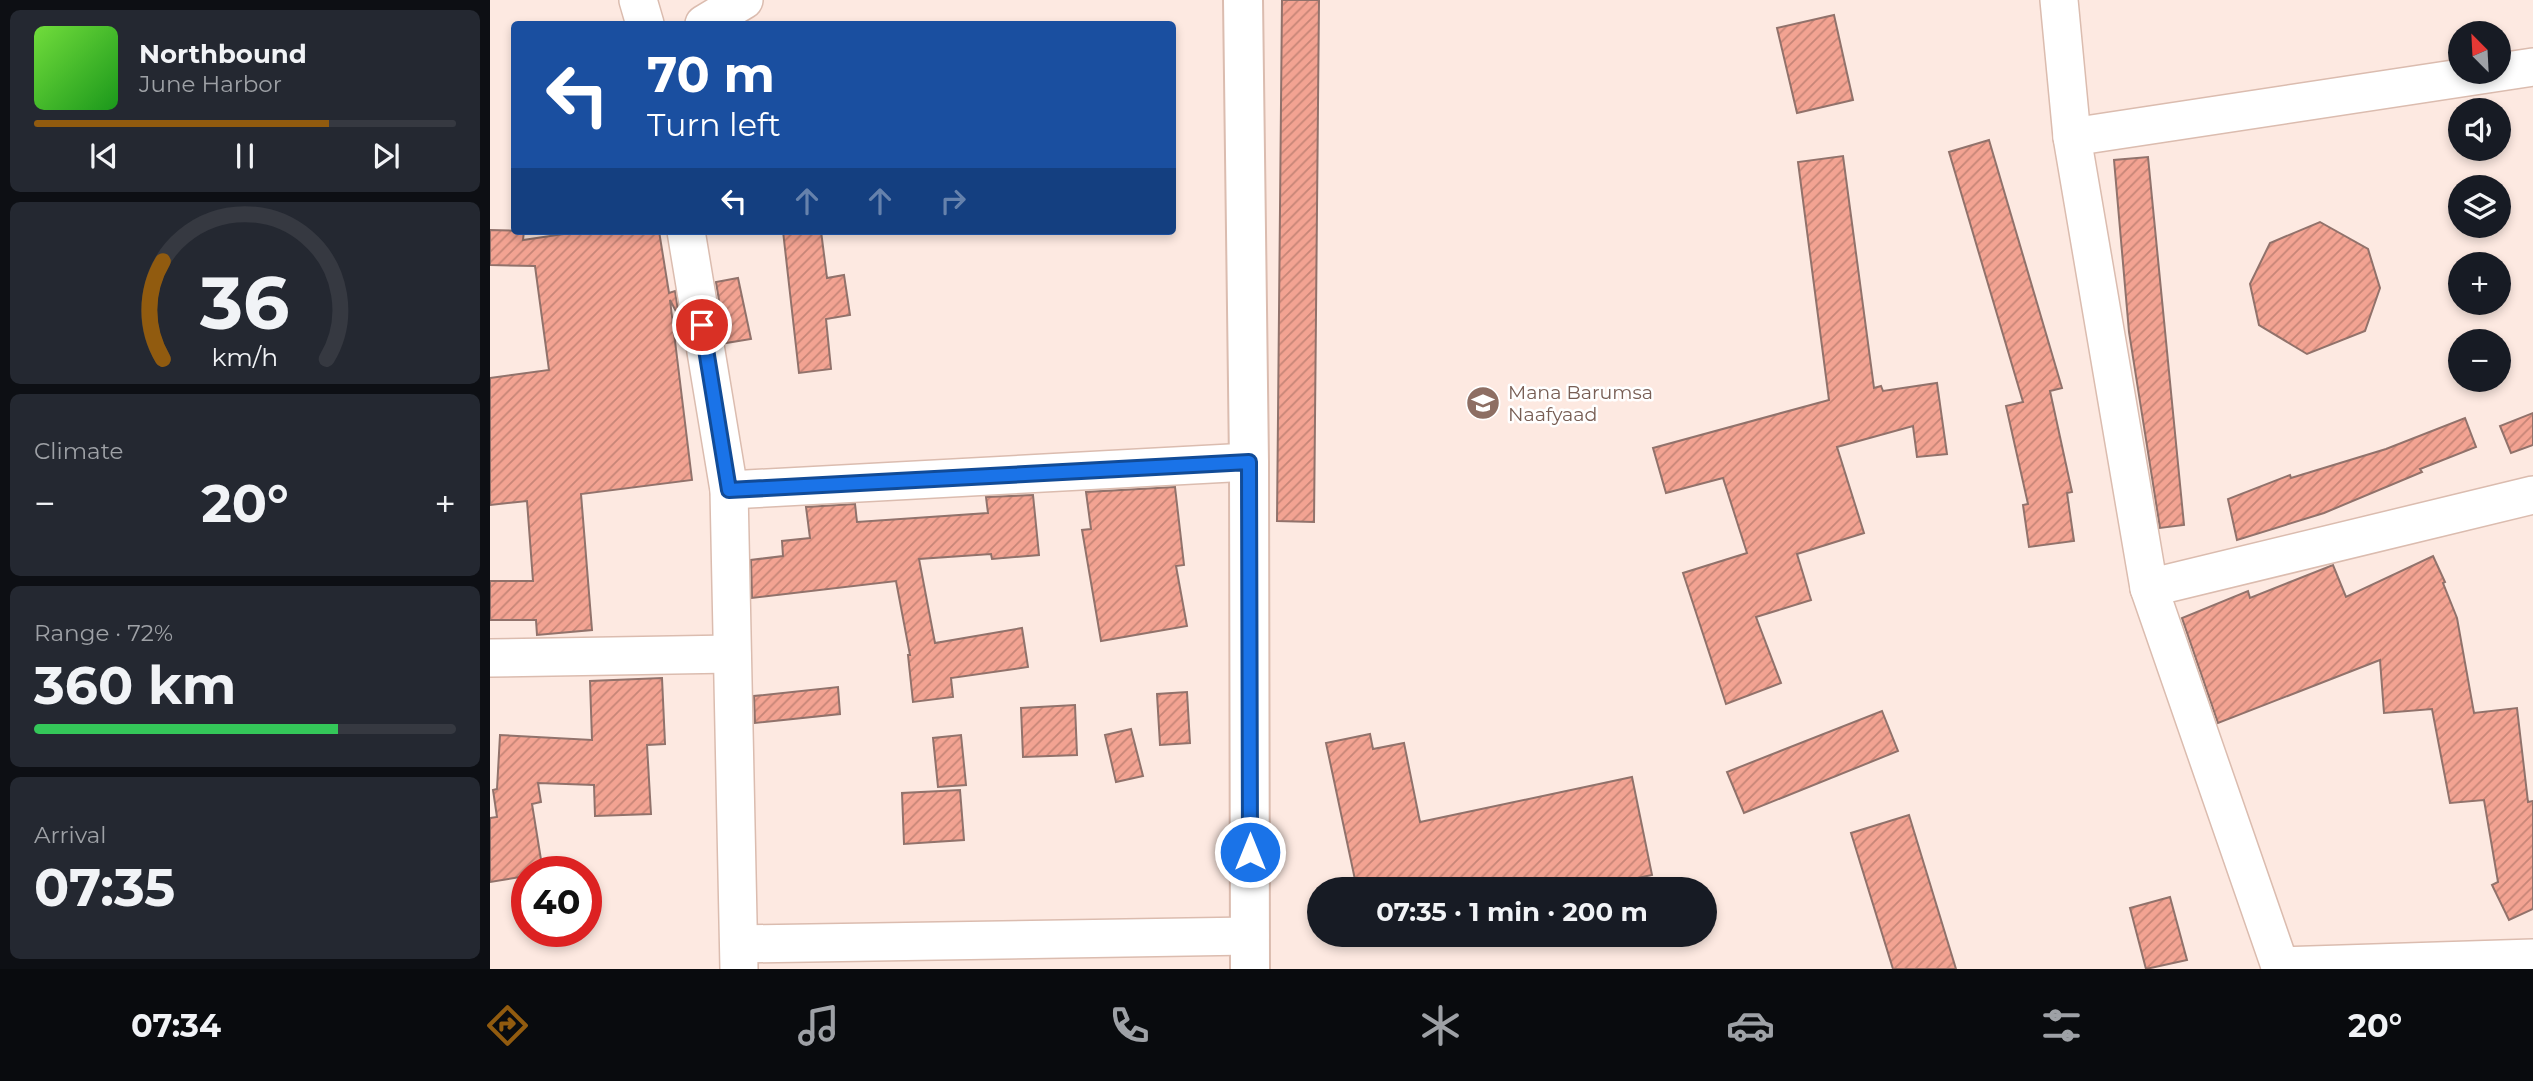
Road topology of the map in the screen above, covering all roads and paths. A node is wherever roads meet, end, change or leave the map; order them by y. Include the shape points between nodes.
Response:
1 (638, 0) edge
2 (744, 0) edge
3 (1243, 0) edge
4 (2059, 0) edge
5 (644, 21) edge
6 (709, 21) edge
7 (2533, 67) edge
8 (2072, 137) junction
9 (687, 235) edge
10 (1249, 462) junction
11 (729, 490) junction
12 (2533, 495) edge
13 (2150, 588) junction
14 (732, 654) junction
15 (490, 658) edge
16 (1250, 953) edge
17 (997, 954) edge
18 (739, 956) edge
19 (2533, 958) edge
20 (2281, 967) edge

1 - 5 street
2 - 6 street
3 - 10 street
4 - 8 street
7 - 8 street
8 - 13 street
9 - 11 street
10 - 11 street
10 - 16 street
11 - 14 street
12 - 13 street
13 - 20 street
14 - 15 street
14 - 18 street
16 - 17 street
17 - 18 street
19 - 20 street

